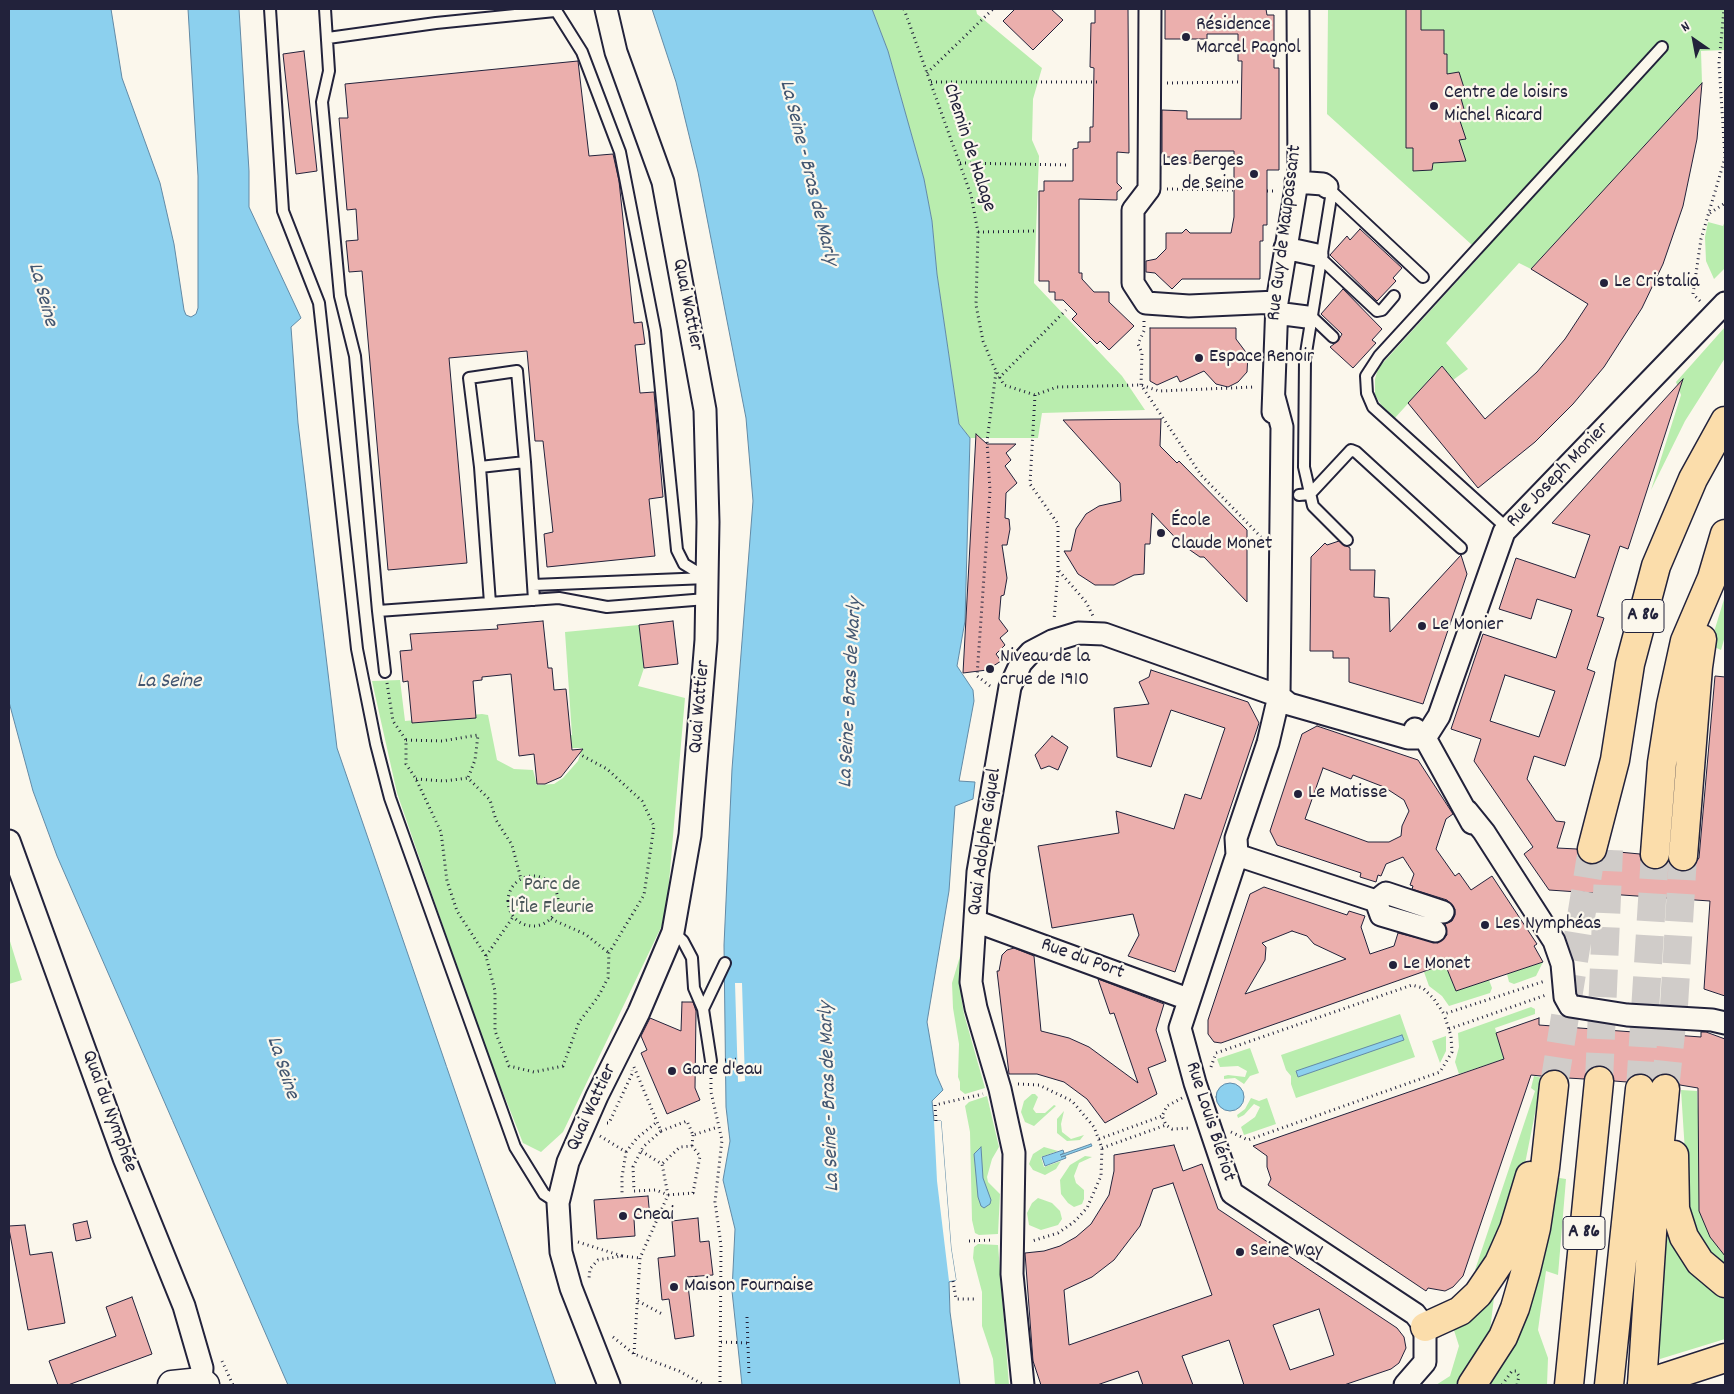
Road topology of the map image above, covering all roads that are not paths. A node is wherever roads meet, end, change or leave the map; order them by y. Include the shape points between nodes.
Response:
1 (270, 9) edge
2 (325, 9) edge
3 (606, 9) edge
4 (1150, 9) edge
5 (1298, 9) edge
6 (555, 10) edge
7 (328, 38) junction
8 (1662, 47) dead end
9 (1296, 182) junction
10 (1329, 189) junction
11 (1285, 248) junction
12 (1319, 257) junction
13 (1423, 277) dead end
14 (1394, 296) dead end
15 (1276, 307) junction
16 (1719, 310) edge
17 (1309, 317) junction
18 (1333, 337) dead end
19 (1725, 421) edge
20 (525, 462) junction
21 (480, 467) junction
22 (1291, 497) junction
23 (1508, 528) junction
24 (1725, 534) edge
25 (1347, 540) dead end
26 (1461, 548) dead end
27 (1712, 578) junction
28 (533, 585) junction
29 (707, 589) junction
30 (534, 600) junction
31 (490, 603) junction
32 (378, 611) junction
33 (385, 672) dead end
34 (1279, 696) junction
35 (1424, 738) junction
36 (9, 842) edge
37 (1600, 850) tunnel mouth
38 (1655, 854) tunnel mouth
39 (1237, 855) junction
40 (1684, 856) tunnel mouth
41 (975, 921) junction
42 (1439, 922) dead end
43 (673, 932) junction
44 (725, 963) dead end
45 (1188, 999) junction
46 (703, 1009) junction
47 (1719, 1021) edge
48 (716, 1061) road end
49 (1599, 1081) tunnel mouth
50 (1656, 1097) junction
51 (558, 1203) junction
52 (1725, 1283) edge
53 (1425, 1327) junction
54 (1725, 1358) edge
55 (1725, 1376) edge
56 (1650, 1383) edge
57 (203, 1384) edge
58 (172, 1385) edge
59 (609, 1385) edge
60 (1023, 1385) edge
61 (1405, 1385) edge
62 (1472, 1385) edge
63 (1569, 1385) edge
64 (1609, 1385) edge
65 (1702, 1385) edge

1 - 51 lane via 283,211 319,303 357,649 376,744 390,798 516,1147 544,1194
2 - 7 lane
3 - 29 street, Quai Wattier via 616,52 663,182 705,410
4 - 15 street via 1149,189 1133,210 1133,284 1146,303
5 - 9 street, Rue Guy de Maupassant
6 - 7 lane
6 - 29 lane via 582,52 620,152 655,331 677,550 684,564
7 - 32 lane via 329,71 322,102 340,296 355,356
8 - 23 lane via 1385,348 1366,376 1372,407
9 - 10 street
9 - 11 street, Rue Guy de Maupassant
10 - 12 lane
10 - 13 lane
11 - 12 street
11 - 15 street, Rue Guy de Maupassant
12 - 14 lane via 1377,311 1382,310
12 - 17 lane
15 - 17 street
15 - 22 street, Rue Guy de Maupassant via 1274,392
16 - 23 street, Rue Joseph Monier
17 - 18 lane
17 - 22 lane via 1305,359 1304,468
19 - 37 main road, A 86 via 1693,479 1656,566 1630,664
20 - 21 lane
20 - 21 lane via 517,371 469,378
20 - 28 lane
21 - 31 lane
22 - 25 lane via 1313,506
22 - 26 lane via 1351,450
22 - 34 street, Rue Guy de Maupassant
22 - 34 street, Rue Guy de Maupassant via 1272,548 1270,673
23 - 35 street, Rue Joseph Monier via 1439,716
24 - 27 main road, A 86
27 - 38 main road, A 86 via 1685,641 1671,705 1662,763
27 - 40 main road via 1698,667
28 - 29 lane
28 - 30 lane
29 - 30 lane via 607,607 559,598
29 - 43 street, Quai Wattier via 706,640 690,835
30 - 31 lane
31 - 32 lane
32 - 33 lane
34 - 35 street, Quai Adolphe Giquel via 1295,694 1411,725
34 - 39 street, Rue Louis Blériot via 1288,723 1249,841
34 - 41 street, Quai Adolphe Giquel via 1122,639 1093,633 1069,635 1042,645 1026,657 1013,676 978,872
35 - 47 street via 1467,811 1542,919 1559,952 1565,997 1570,1006 1627,1015
36 - 57 street, Quai du Nymphée via 124,1158 184,1306 202,1368
39 - 42 street via 1376,901 1381,915
39 - 45 street, Rue Louis Blériot
41 - 45 street, Rue du Port
41 - 60 street, Quai Adolphe Giquel via 972,993 1000,1089 1014,1153 1007,1240
43 - 46 lane via 689,950 694,988
43 - 51 street, Quai Wattier via 572,1154
44 - 46 lane
45 - 53 street, Rue Louis Blériot via 1180,1028 1232,1193 1415,1314
46 - 48 lane
49 - 63 main road, A 86
50 - 52 main road via 1674,1134 1675,1209 1684,1237 1700,1262
50 - 56 main road
50 - 64 main road, A 86
51 - 59 street, Quai Wattier via 561,1252 571,1288
53 - 61 street via 1425,1362
53 - 62 main road via 1460,1312 1499,1263 1514,1229 1552,1095 1546,1168 1521,1289 1502,1338
54 - 56 main road
55 - 65 main road
57 - 58 main road

